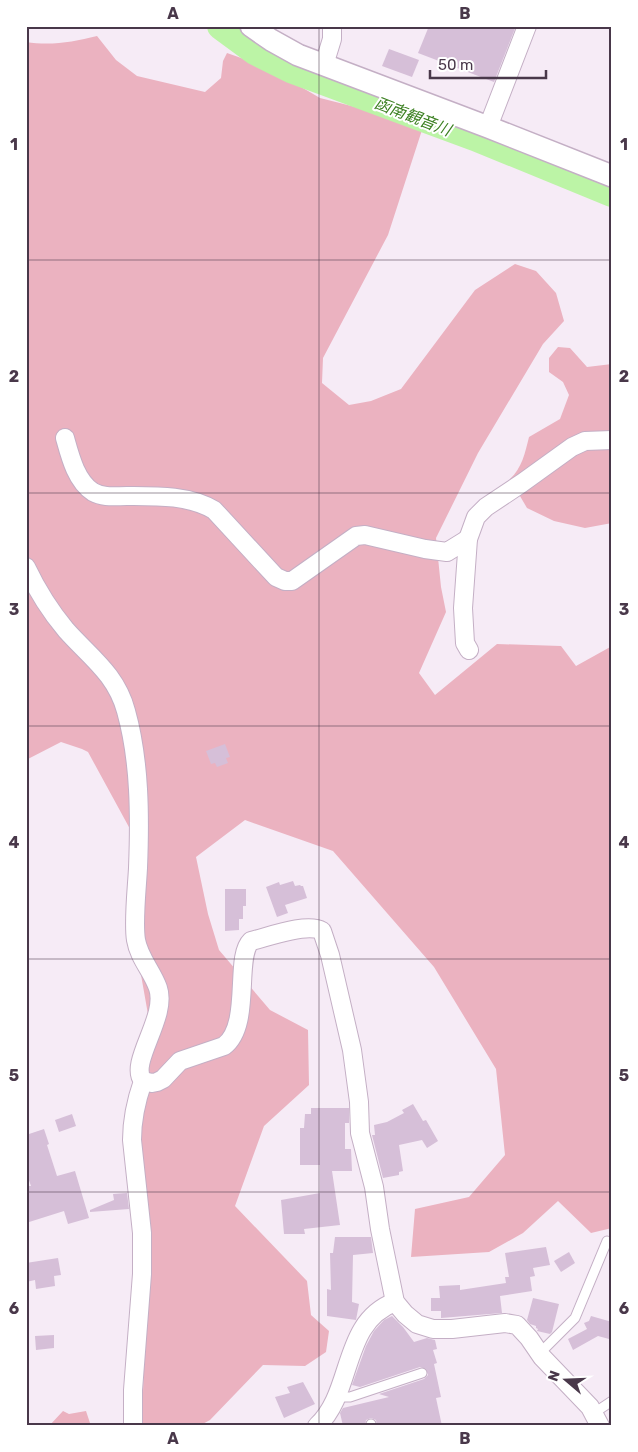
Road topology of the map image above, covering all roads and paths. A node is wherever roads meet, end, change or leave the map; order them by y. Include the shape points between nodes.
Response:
1 (251, 26) edge
2 (332, 26) edge
3 (527, 26) edge
4 (324, 65) junction
5 (488, 126) junction
6 (612, 176) edge
7 (65, 438) dead end
8 (612, 440) edge
9 (468, 539) junction
10 (26, 567) edge
11 (469, 650) dead end
12 (143, 1081) junction
13 (607, 1241) dead end
14 (395, 1302) junction
15 (540, 1353) junction
16 (422, 1373) dead end
17 (336, 1397) junction
18 (612, 1401) edge
19 (597, 1419) edge
20 (133, 1426) edge
21 (317, 1426) edge

1 - 4 street via 298,55
2 - 4 street via 332,39
3 - 5 street
4 - 5 street
5 - 6 street
7 - 9 street via 80,479 92,491 104,496 154,496 205,505 214,510 276,576 285,581 292,581 356,536 365,535 447,552
8 - 9 street via 585,441 572,447 486,507 476,517
9 - 11 street via 463,608 465,643
10 - 12 street via 54,615 113,681 131,730 139,822 136,939 160,993 161,1003 140,1065 139,1075
12 - 14 street via 157,1082 180,1061 224,1046 234,1037 248,944 303,928 322,931 352,1050 360,1133 374,1187
12 - 20 street via 134,1113 132,1140 142,1233
13 - 15 lane via 575,1318
14 - 15 street via 417,1324 433,1329 489,1323 517,1325
14 - 17 street via 375,1312 363,1328
15 - 19 street via 585,1400
16 - 17 lane via 350,1397
17 - 21 street via 329,1413
18 - 19 lane

